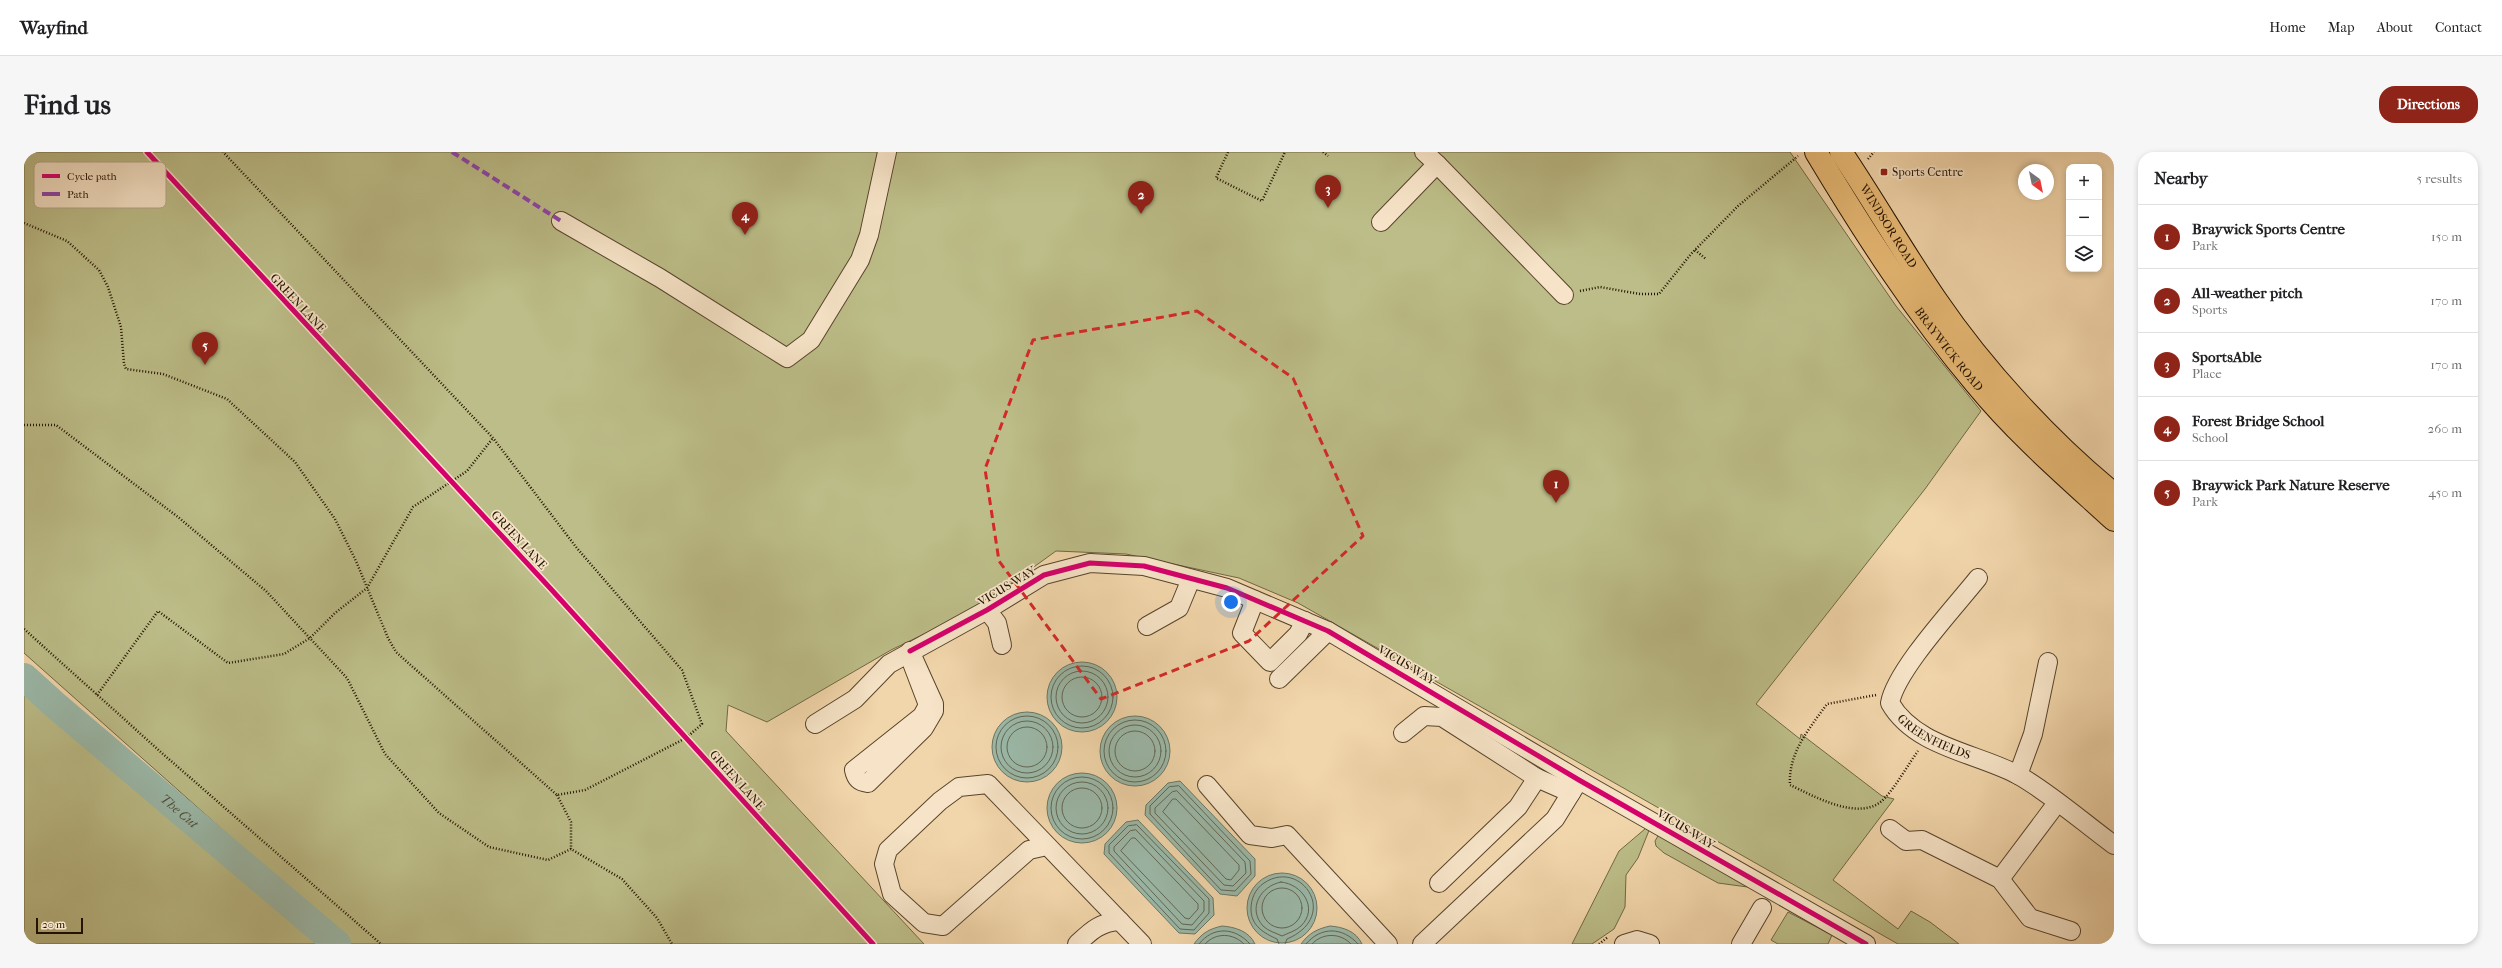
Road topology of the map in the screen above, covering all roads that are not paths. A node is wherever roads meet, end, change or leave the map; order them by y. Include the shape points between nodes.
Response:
1 (887, 152) edge
2 (1841, 152) edge
3 (1808, 153) edge
4 (1430, 158) edge
5 (560, 221) dead end
6 (1381, 222) dead end
7 (1564, 295) road end
8 (1936, 301) joint
9 (2114, 494) edge
10 (2114, 520) edge
11 (1978, 578) dead end
12 (1191, 579) junction
13 (1255, 600) junction
14 (987, 610) junction
15 (1305, 621) junction
16 (1147, 626) dead end
17 (1328, 631) junction
18 (1002, 645) dead end
19 (910, 651) junction
20 (2048, 662) dead end
21 (1279, 679) dead end
22 (815, 724) dead end
23 (1403, 732) dead end
24 (2018, 775) junction
25 (1537, 778) junction
26 (1207, 785) dead end
27 (1575, 786) junction
28 (2057, 803) junction
29 (1890, 829) dead end
30 (1047, 846) junction
31 (2114, 846) edge
32 (2000, 879) junction
33 (1439, 883) dead end
34 (1762, 908) dead end
35 (1120, 921) junction
36 (2071, 930) dead end
37 (1847, 939) edge
38 (1077, 944) edge
39 (1142, 944) edge
40 (1388, 944) edge
41 (1422, 944) edge
42 (1624, 944) edge
43 (1650, 944) edge
44 (1741, 944) edge
45 (1866, 944) edge

1 - 5 street via 870,235 860,260 811,340 787,358 660,278
2 - 8 main road, WINDSOR ROAD
3 - 10 main road, BRAYWICK ROAD via 1938,336 1976,385 2030,444
4 - 6 street
4 - 7 street
8 - 9 main road, BRAYWICK ROAD via 1974,351 2042,428
11 - 24 street, GREENFIELDS via 1908,667 1892,692 1890,703 1896,715 1927,737
12 - 13 street, VICUS WAY via 1227,588
12 - 14 street, VICUS WAY via 1144,566 1090,563 1044,574
12 - 16 street via 1179,608
13 - 15 street, VICUS WAY
13 - 15 street via 1242,633 1270,662 1298,634
14 - 18 street via 997,623
14 - 19 street, VICUS WAY
15 - 17 street, VICUS WAY
17 - 21 street
17 - 27 street, VICUS WAY
19 - 19 street via 934,704 933,715 924,728 868,783 861,782 856,778 854,770 922,716 928,705
19 - 22 street, VICUS WAY via 889,664 855,698
20 - 24 street via 2033,734
23 - 25 street via 1424,716 1442,717
24 - 28 street, GREENFIELDS
25 - 27 street
25 - 33 street via 1518,807
26 - 40 street via 1250,835 1272,838 1287,835
27 - 37 street, VICUS WAY
27 - 41 street via 1555,819
28 - 31 street, GREENFIELDS
28 - 32 street
29 - 32 street via 1906,841 1922,840
30 - 30 street via 988,784 973,784 959,787 940,801 888,850 884,864 892,894 924,922 942,926 1029,850
30 - 35 street
32 - 36 street via 2030,918
34 - 44 street
35 - 38 street via 1094,928
35 - 39 street
37 - 45 street, VICUS WAY
42 - 43 street via 1637,940

